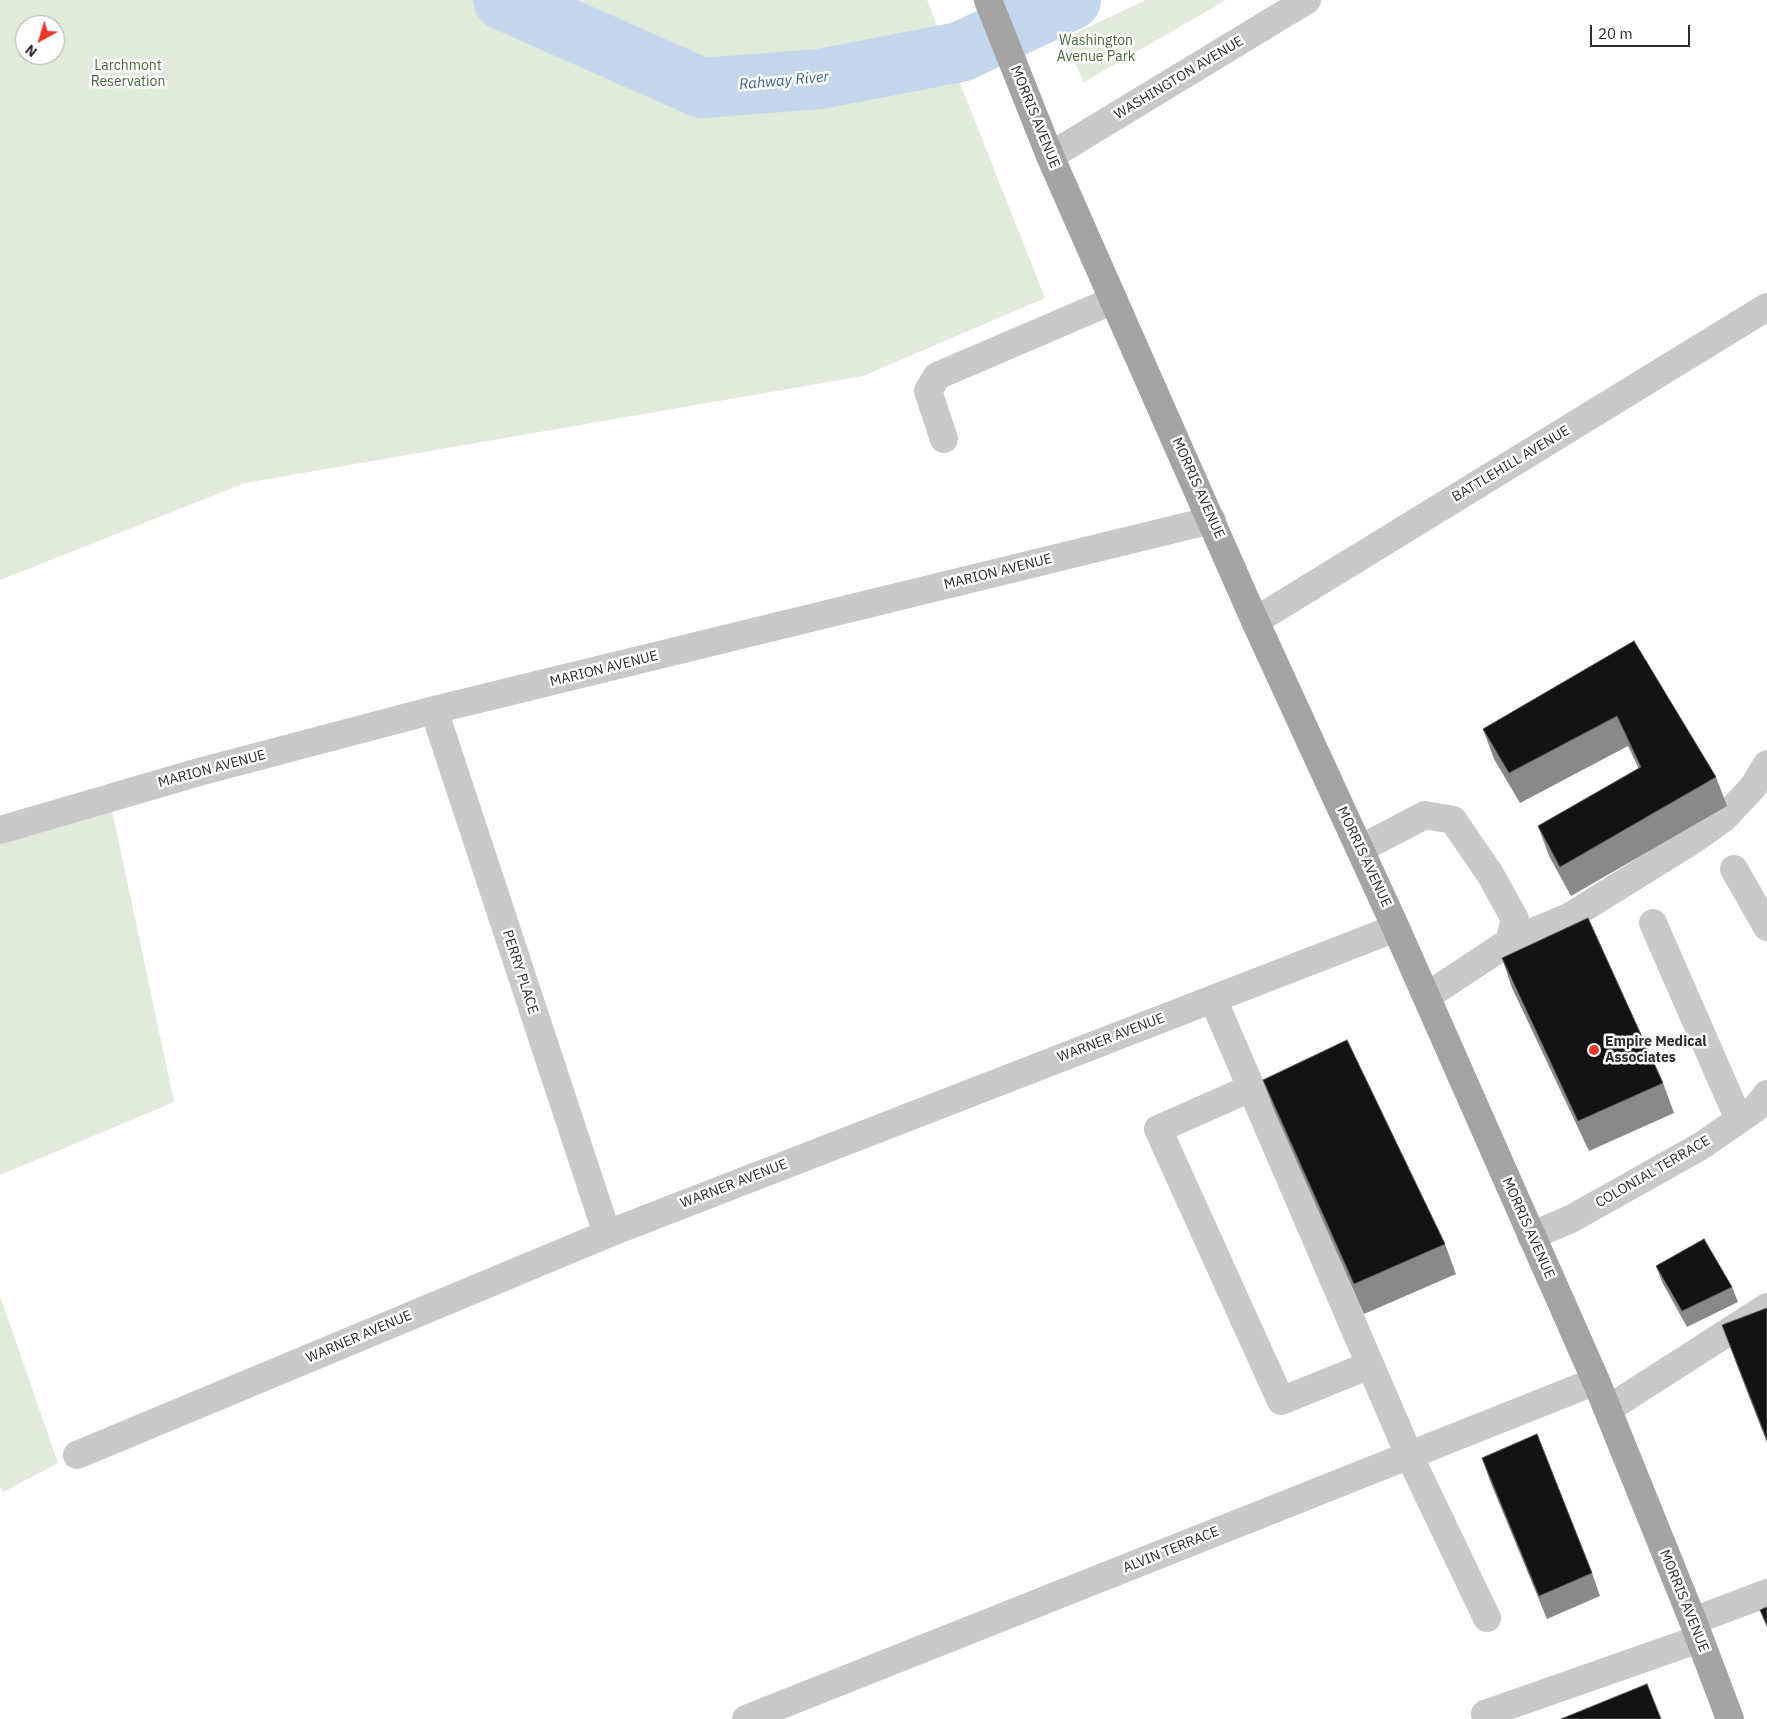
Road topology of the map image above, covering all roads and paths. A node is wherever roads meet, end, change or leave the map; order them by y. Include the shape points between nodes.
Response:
1 (988, 0) edge
2 (1307, 0) edge
3 (1050, 156) junction
4 (1114, 300) junction
5 (1767, 307) edge
6 (944, 439) dead end
7 (1212, 520) junction
8 (1255, 621) junction
9 (434, 710) junction
10 (1767, 764) edge
11 (0, 830) edge
12 (1360, 849) junction
13 (1734, 869) dead end
14 (1653, 923) dead end
15 (1767, 927) edge
16 (1396, 928) junction
17 (1509, 942) junction
18 (1426, 996) junction
19 (1212, 999) junction
20 (1251, 1088) junction
21 (1767, 1094) edge
22 (1739, 1120) junction
23 (607, 1234) junction
24 (1531, 1236) junction
25 (1767, 1307) edge
26 (1370, 1365) junction
27 (1596, 1381) junction
28 (1608, 1410) junction
29 (77, 1455) dead end
30 (1409, 1455) junction
31 (1767, 1592) edge
32 (1487, 1618) dead end
33 (1696, 1630) junction
34 (1481, 1717) edge
35 (746, 1719) edge
36 (1730, 1719) edge

1 - 3 main road, MORRIS AVENUE
2 - 3 street, WASHINGTON AVENUE
3 - 4 main road, MORRIS AVENUE
4 - 6 street via 936,376 928,391
4 - 7 main road, MORRIS AVENUE
5 - 8 street, BATTLEHILL AVENUE
7 - 8 main road, MORRIS AVENUE
7 - 9 street, MARION AVENUE
8 - 12 main road, MORRIS AVENUE
9 - 11 street, MARION AVENUE via 198,772
9 - 23 street, PERRY PLACE
10 - 17 street via 1753,788 1724,818 1693,840 1569,917
12 - 16 main road, MORRIS AVENUE
12 - 17 street via 1425,815 1453,820 1490,874 1514,918
13 - 15 street
14 - 22 street
16 - 18 main road, MORRIS AVENUE
16 - 19 street, WARNER AVENUE
17 - 18 street
18 - 24 main road, MORRIS AVENUE
19 - 20 street
19 - 23 street, WARNER AVENUE
20 - 26 street
20 - 26 street via 1158,1129 1281,1401
21 - 22 street, COLONIAL TERRACE via 1756,1108
22 - 24 street, COLONIAL TERRACE via 1701,1146 1571,1219
23 - 29 street, WARNER AVENUE
24 - 27 main road, MORRIS AVENUE
25 - 28 street
26 - 30 street
27 - 28 main road, MORRIS AVENUE
27 - 30 street, ALVIN TERRACE
28 - 33 main road, MORRIS AVENUE
30 - 32 street
30 - 35 street, ALVIN TERRACE
31 - 33 street
33 - 34 street
33 - 36 main road, MORRIS AVENUE

